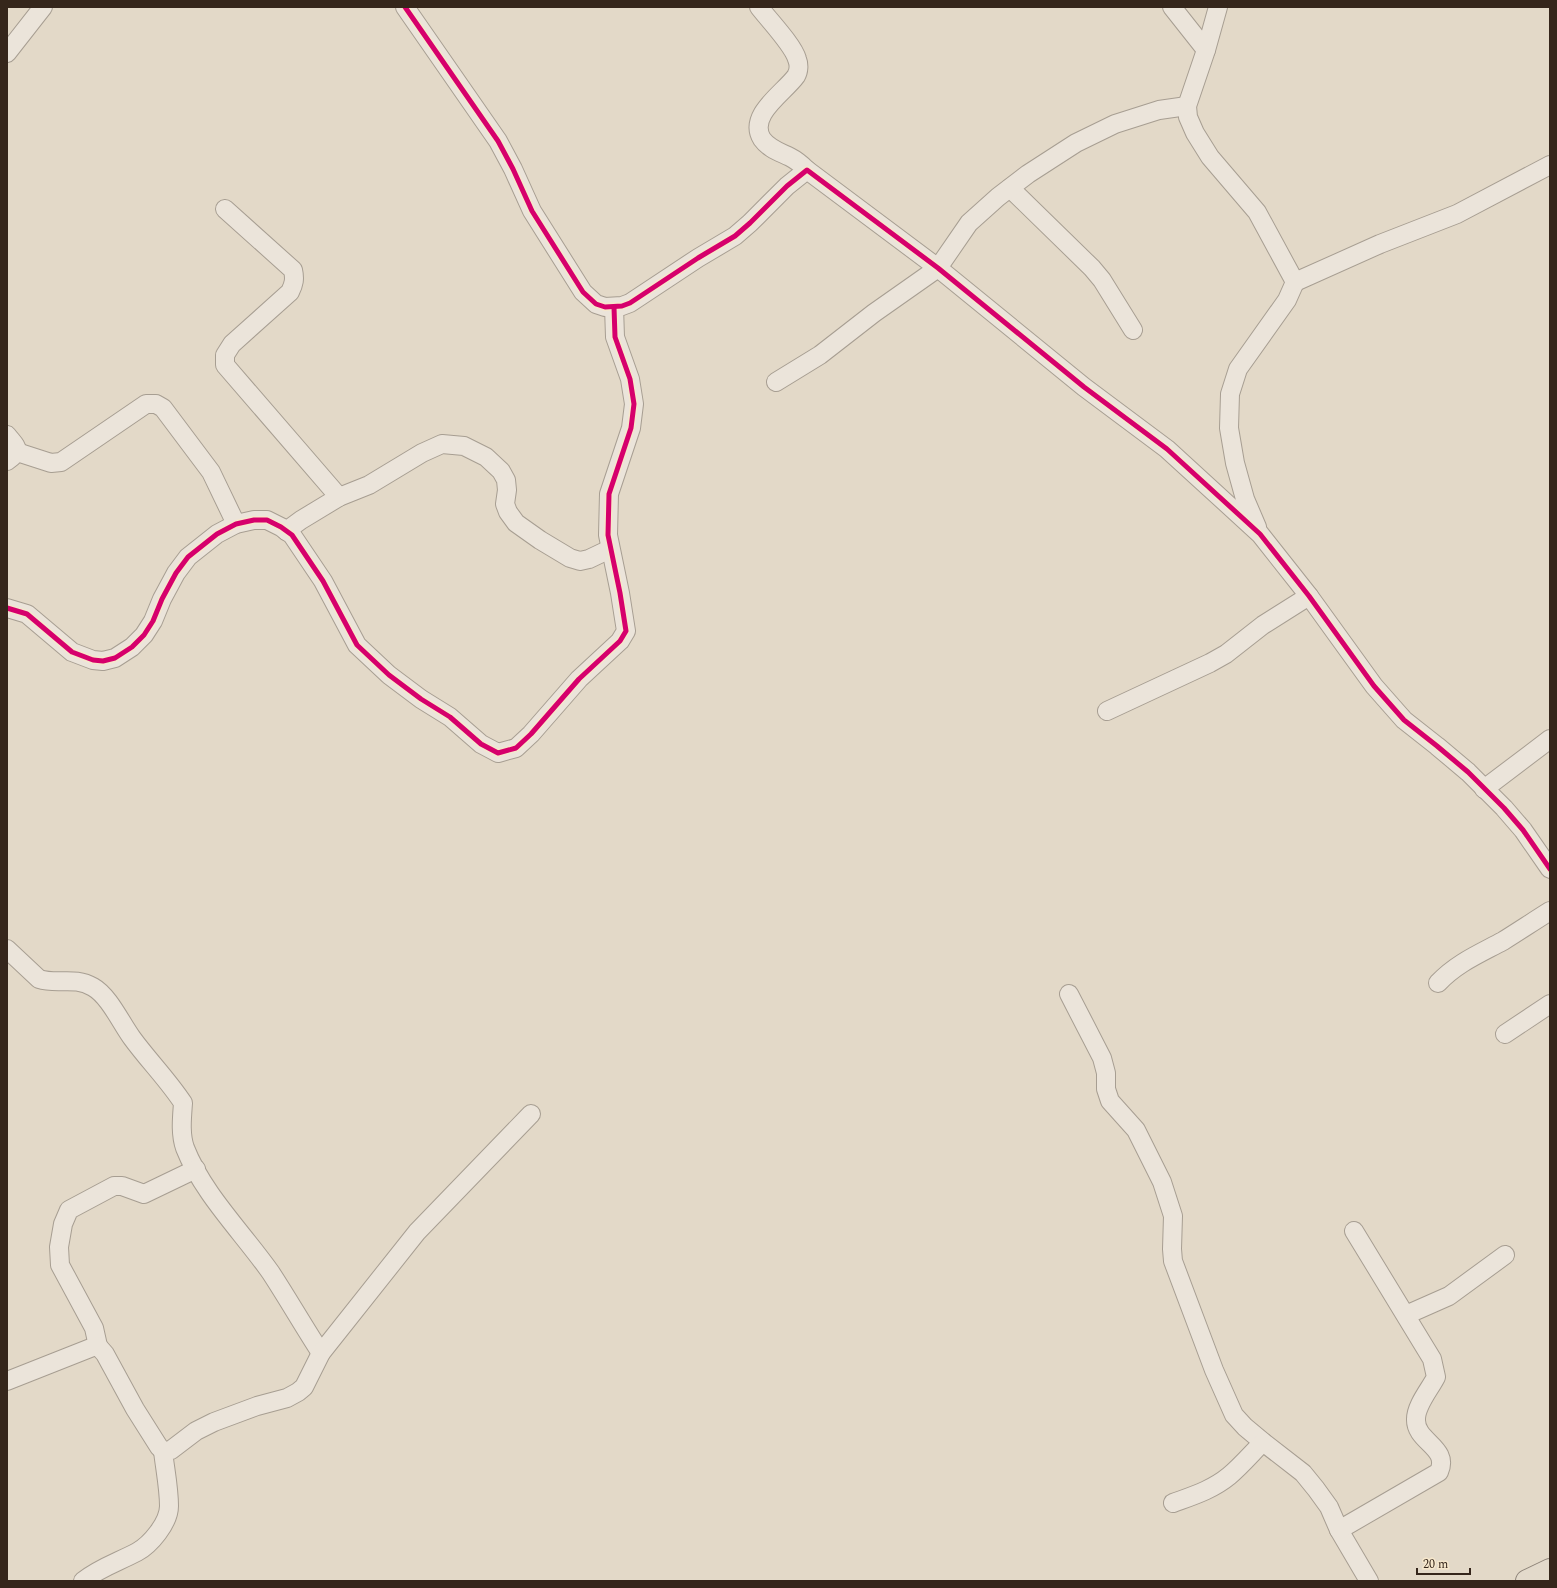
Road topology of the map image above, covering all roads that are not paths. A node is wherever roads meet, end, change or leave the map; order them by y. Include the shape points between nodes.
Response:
1 (43, 7) edge
2 (405, 7) edge
3 (759, 7) edge
4 (1172, 7) edge
5 (1218, 7) edge
6 (1206, 50) junction
7 (7, 53) edge
8 (1187, 106) junction
9 (1550, 165) edge
10 (807, 170) junction
11 (1010, 188) junction
12 (225, 209) dead end
13 (938, 268) junction
14 (1296, 282) junction
15 (614, 307) junction
16 (1133, 330) dead end
17 (776, 382) dead end
18 (7, 435) edge
19 (12, 456) edge
20 (339, 497) junction
21 (236, 524) junction
22 (286, 531) junction
23 (1260, 534) junction
24 (610, 549) junction
25 (1309, 596) junction
26 (7, 608) edge
27 (1107, 711) dead end
28 (1550, 739) edge
29 (1484, 788) junction
30 (1550, 869) edge
31 (1550, 911) edge
32 (7, 949) edge
33 (1438, 983) dead end
34 (1069, 994) dead end
35 (1550, 1004) edge
36 (1505, 1034) dead end
37 (531, 1114) dead end
38 (196, 1169) junction
39 (1354, 1232) dead end
40 (1505, 1255) dead end
41 (1406, 1315) junction
42 (98, 1346) junction
43 (321, 1353) junction
44 (7, 1381) edge
45 (1263, 1442) junction
46 (163, 1451) junction
47 (1173, 1503) dead end
48 (1339, 1530) junction
49 (1550, 1570) edge
50 (82, 1581) edge
51 (1369, 1581) edge
52 (1528, 1581) edge

1 - 7 street
2 - 15 street via 498,141 532,211 583,292 596,304
3 - 10 street via 792,49 799,66 796,76 770,102 761,118 760,134 770,147 791,157
4 - 6 street
5 - 6 street
6 - 8 street
8 - 11 street via 1159,110 1115,124 1076,143
8 - 14 street via 1188,117 1206,151 1257,212
9 - 14 street via 1457,214 1380,244
10 - 13 street
10 - 15 street via 735,236 630,303
11 - 13 street via 969,223
11 - 16 street via 1092,268
12 - 20 street via 293,270 295,278 290,292 232,344 225,355 225,365
13 - 17 street via 820,355
13 - 23 street via 1084,387 1167,449
14 - 23 street via 1287,300 1238,369 1230,394 1229,428 1235,463 1245,500
15 - 24 street via 615,337 630,379 634,404 631,428 609,494
18 - 19 street via 18,449
19 - 21 street via 51,464 61,462 146,404 156,404 163,408 211,472
20 - 22 street
20 - 24 street via 369,485 442,444 464,446 486,457 501,471 506,480 505,504 508,512 525,530 570,558 580,561
21 - 22 street via 267,520
21 - 26 street via 216,534 188,557 176,573 144,635 115,658 103,662 72,652 27,614
22 - 24 street via 292,535 323,581 357,644 389,675 450,717 481,744 498,753 516,748 531,734 579,679 620,641 626,631
23 - 25 street
25 - 27 street via 1226,654 1173,682
25 - 29 street via 1374,686 1404,720
28 - 29 street
29 - 30 street via 1523,830
31 - 33 street via 1449,971
32 - 38 street via 39,978 46,981 74,980 94,987 104,997 131,1037 183,1102 181,1124 184,1147
34 - 45 street via 1102,1058 1110,1101 1136,1130 1162,1182 1173,1216 1173,1261 1220,1387 1234,1415
35 - 36 street
37 - 43 street via 417,1232
38 - 42 street via 144,1194 122,1186 114,1186 70,1210 63,1224 60,1265 94,1328
38 - 43 street via 228,1217 271,1273
39 - 41 street
40 - 41 street via 1449,1296
41 - 48 street via 1432,1360 1436,1377 1419,1408 1416,1420 1426,1440 1439,1453 1442,1464 1439,1472
42 - 44 street
42 - 46 street
43 - 46 street via 304,1387 298,1392 214,1422 196,1431 172,1450
45 - 47 street via 1230,1476 1204,1492
45 - 48 street via 1303,1473 1329,1507
46 - 50 street via 169,1508 163,1524 151,1543 138,1552 95,1571
48 - 51 street
49 - 52 main road

